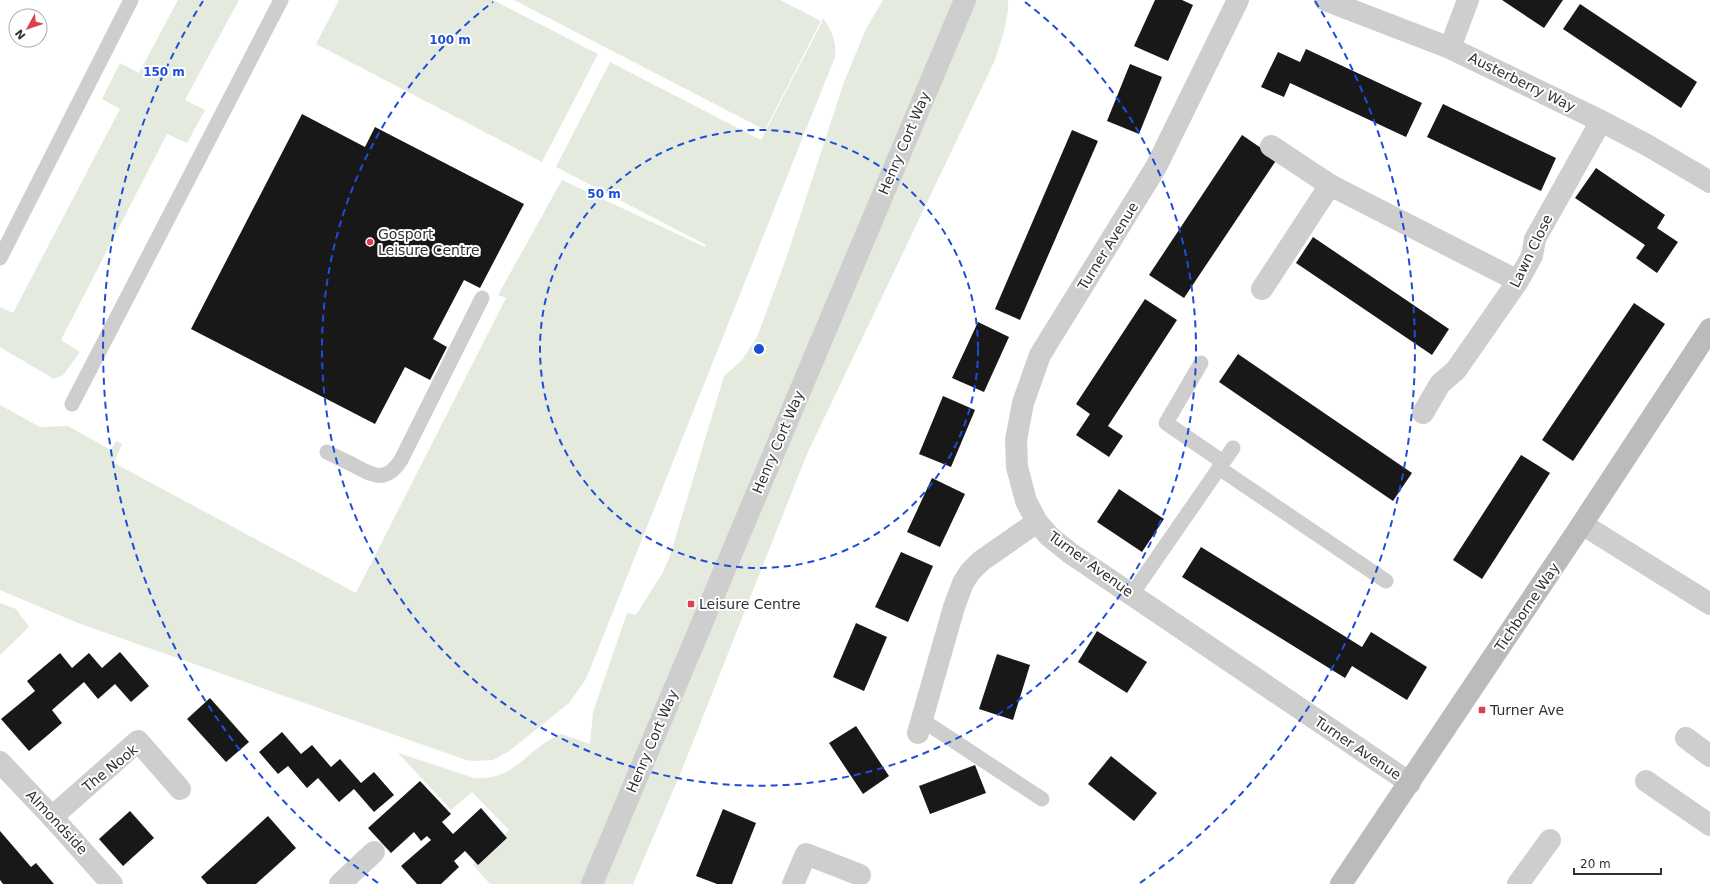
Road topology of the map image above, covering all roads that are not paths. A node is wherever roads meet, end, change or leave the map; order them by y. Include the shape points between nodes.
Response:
1 (131, 0) edge
2 (281, 0) edge
3 (965, 0) edge
4 (1238, 0) edge
5 (1325, 0) edge
6 (1468, 0) edge
7 (1450, 48) junction
8 (1601, 121) junction
9 (1271, 146) dead end
10 (1710, 182) edge
11 (1330, 185) junction
12 (0, 258) edge
13 (1518, 281) junction
14 (1262, 289) dead end
15 (482, 298) dead end
16 (1710, 329) edge
17 (1201, 363) dead end
18 (72, 404) dead end
19 (1423, 413) dead end
20 (1233, 448) dead end
21 (327, 452) dead end
22 (1221, 465) junction
23 (1037, 522) junction
24 (1582, 524) junction
25 (1386, 580) dead end
26 (1132, 594) junction
27 (1710, 604) edge
28 (920, 726) joint
29 (1686, 738) dead end
30 (1710, 756) edge
31 (0, 762) edge
32 (1646, 781) dead end
33 (1410, 783) junction
34 (180, 789) dead end
35 (1042, 799) dead end
36 (52, 817) junction
37 (1710, 825) edge
38 (1550, 840) dead end
39 (374, 852) dead end
40 (860, 875) dead end
41 (100, 880) edge
42 (340, 884) edge
43 (592, 884) edge
44 (793, 884) edge
45 (1341, 884) edge
46 (1518, 884) edge

1 - 12 lane
2 - 18 lane
3 - 43 street, Henry Cort Way
4 - 23 street, Turner Avenue via 1156,167 1040,354 1023,403 1016,440 1017,467 1026,501
5 - 7 street, Austerberry Way
6 - 7 street
7 - 8 street, Austerberry Way
8 - 10 street, Austerberry Way
8 - 13 street, Lawn Close via 1535,239 1532,256
9 - 11 street
11 - 13 street
11 - 14 street
13 - 19 street, Lawn Close via 1456,370 1440,384
15 - 21 lane via 401,460 393,471 375,476
16 - 24 street, Tichborne Way
17 - 22 lane via 1166,423
20 - 22 lane
22 - 25 lane
22 - 26 lane
23 - 26 street, Turner Avenue via 1049,536 1070,552
23 - 28 street via 981,561 963,583
24 - 27 street
24 - 33 street, Tichborne Way
26 - 33 street, Turner Avenue
28 - 35 lane
29 - 30 street
31 - 36 street, Almondside
32 - 37 street
33 - 45 street, Tichborne Way
34 - 36 street, The Nook via 138,741
36 - 41 street, Almondside
38 - 46 street
39 - 42 street
40 - 44 street via 806,854

